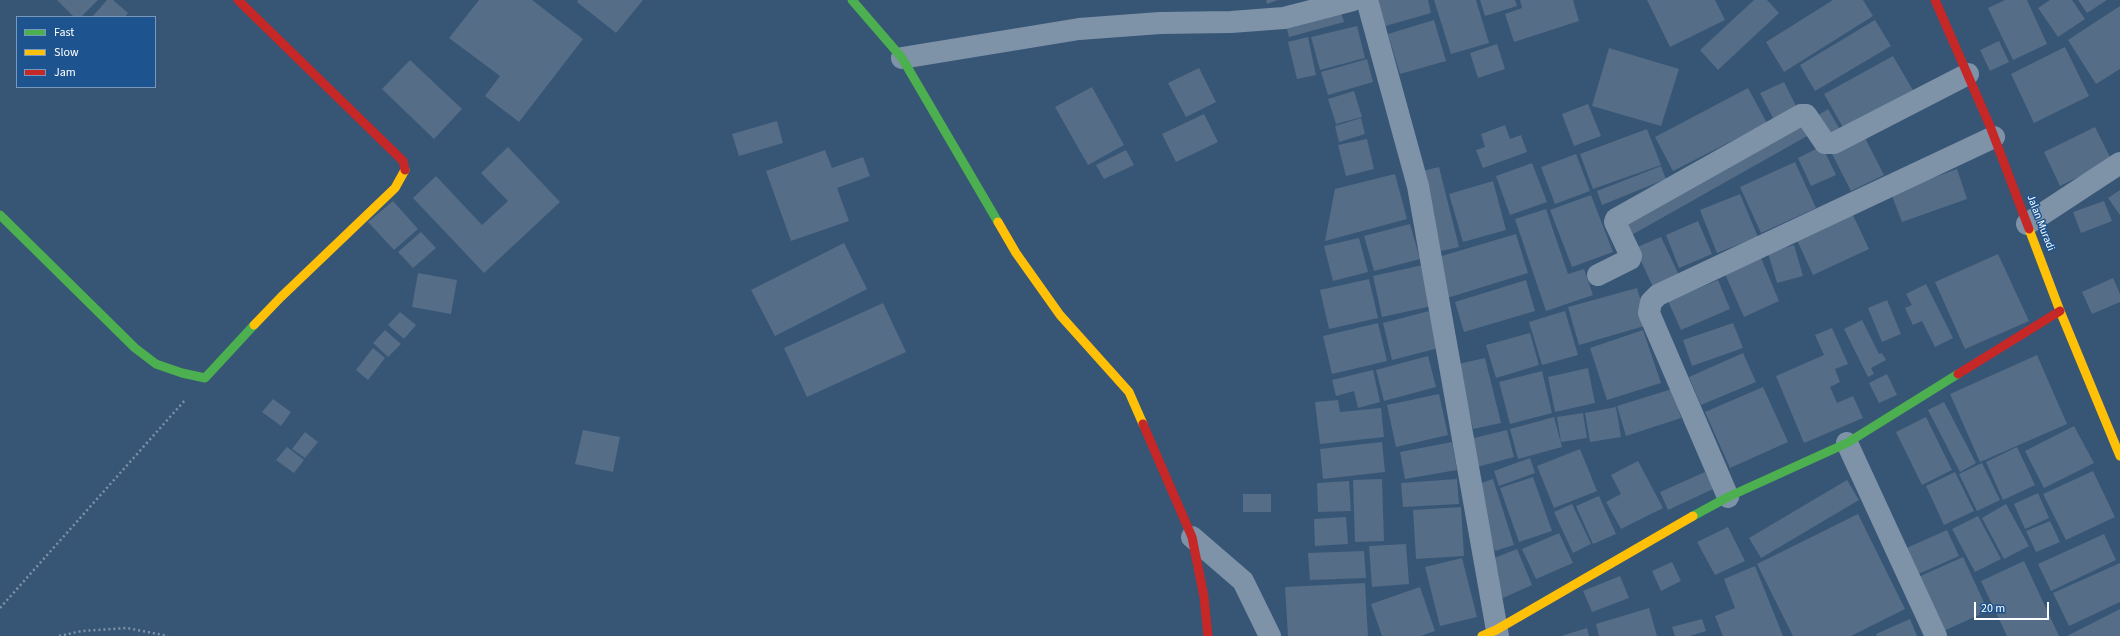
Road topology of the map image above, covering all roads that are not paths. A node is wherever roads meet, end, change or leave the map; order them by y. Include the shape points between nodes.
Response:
1 (238, 0) edge
2 (852, 0) edge
3 (1353, 0) edge
4 (1367, 0) edge
5 (1935, 0) edge
6 (902, 58) junction
7 (1968, 74) junction
8 (1994, 136) junction
9 (2120, 163) edge
10 (0, 215) edge
11 (2027, 224) junction
12 (1598, 275) dead end
13 (2060, 311) junction
14 (1847, 443) junction
15 (2120, 456) edge
16 (1728, 497) junction
17 (1192, 536) junction
18 (1492, 634) edge
19 (1208, 636) edge
20 (1270, 636) edge
21 (1936, 636) edge

1 - 10 main road via 403,161 405,172 395,188 281,297 205,378 156,364 135,348
2 - 6 main road
3 - 6 street via 1284,18 1079,29
4 - 18 street via 1418,186
5 - 7 main road, Jalan Muradi
6 - 17 main road via 1016,254 1060,316 1129,392
7 - 8 main road, Jalan Muradi
7 - 12 street via 1834,143 1825,143 1806,115 1801,115 1616,219 1615,222 1631,256 1630,259
8 - 11 main road, Jalan Muradi
8 - 16 street via 1658,295 1651,302 1649,313
9 - 11 street
11 - 13 main road, Jalan Muradi
13 - 14 main road
13 - 15 main road, Jalan Muradi
14 - 16 main road
14 - 21 street
16 - 18 main road via 1632,550
17 - 19 main road via 1204,597
17 - 20 street via 1243,581

